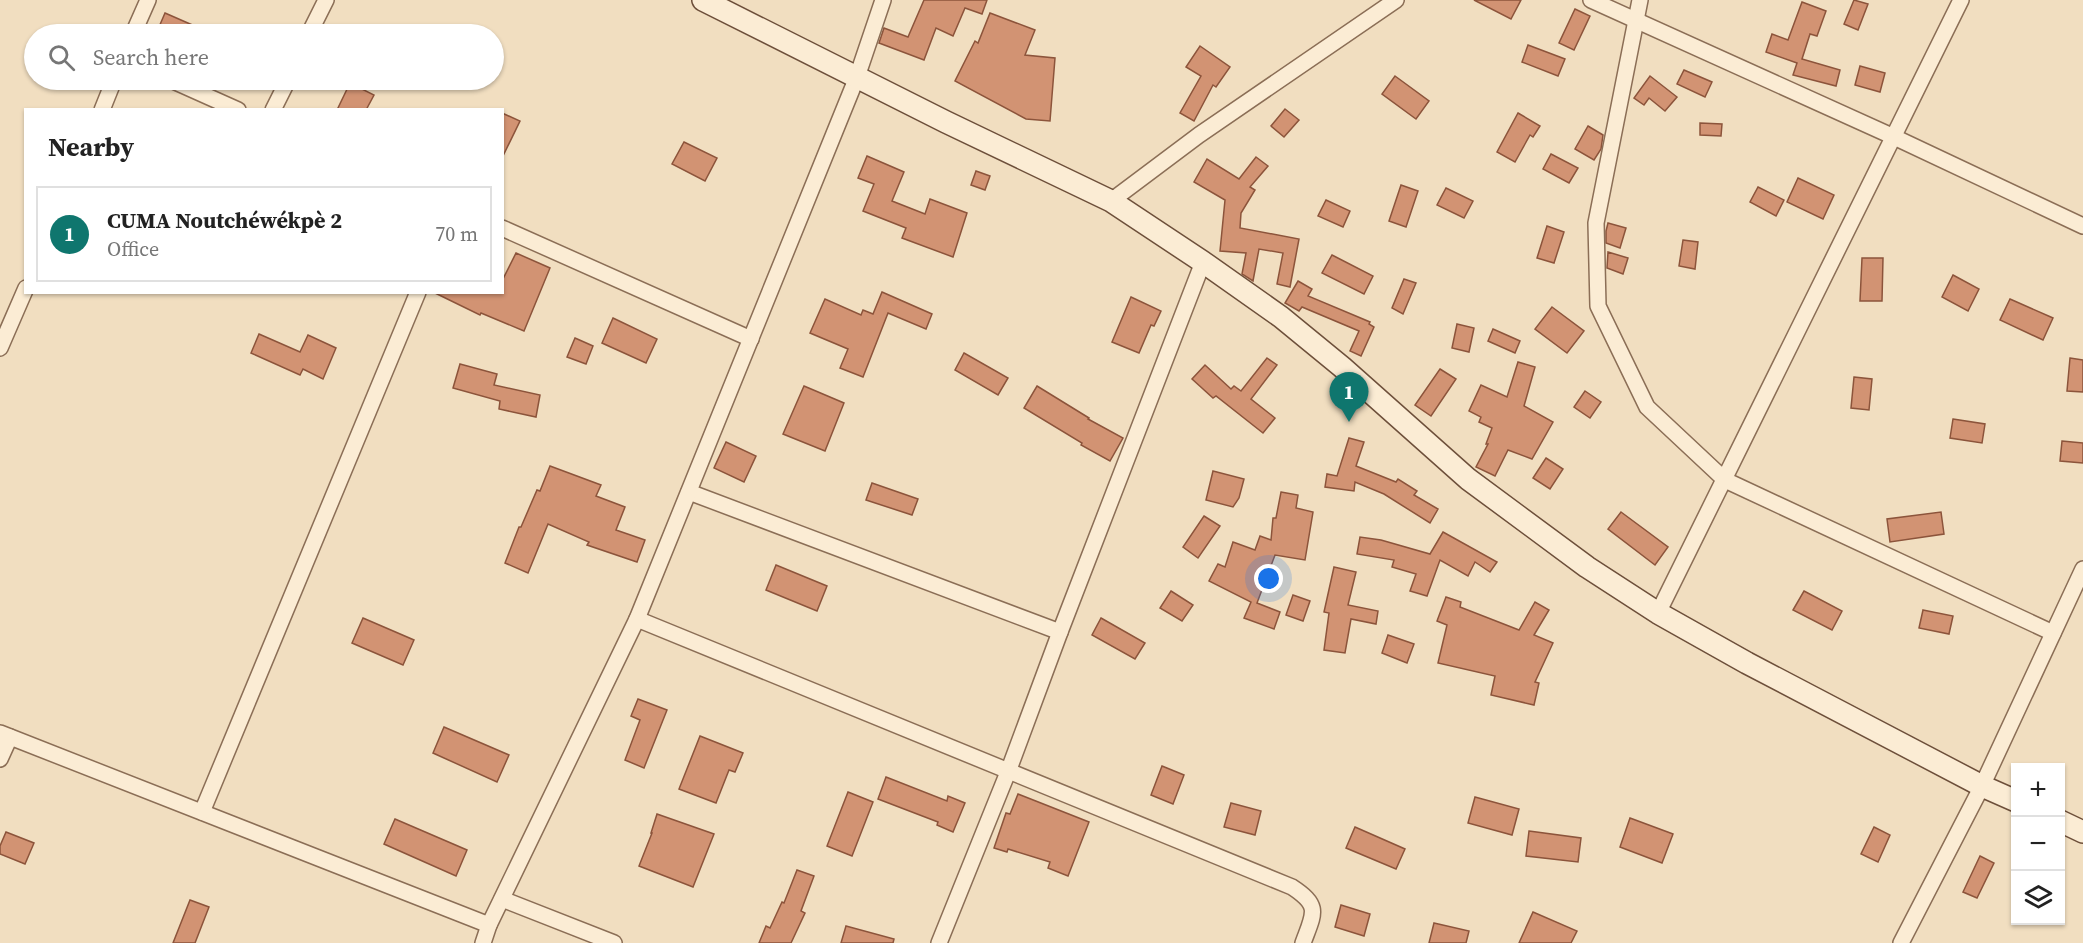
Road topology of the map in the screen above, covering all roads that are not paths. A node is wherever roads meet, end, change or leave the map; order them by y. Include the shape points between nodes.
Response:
1 (148, 0) edge
2 (326, 0) edge
3 (703, 0) edge
4 (883, 0) edge
5 (1396, 0) edge
6 (1591, 0) edge
7 (1640, 0) edge
8 (1961, 0) edge
9 (1635, 20) junction
10 (137, 24) edge
11 (314, 24) edge
12 (857, 77) junction
13 (110, 90) edge
14 (193, 90) edge
15 (283, 90) edge
16 (103, 108) edge
17 (234, 108) edge
18 (274, 108) edge
19 (1894, 137) junction
20 (1111, 201) junction
21 (2083, 226) edge
22 (504, 229) edge
23 (1203, 262) junction
24 (24, 293) edge
25 (417, 294) edge
26 (751, 339) junction
27 (0, 348) edge
28 (1725, 480) junction
29 (689, 492) junction
30 (2083, 569) edge
31 (1658, 613) junction
32 (637, 619) junction
33 (1060, 632) junction
34 (2053, 633) junction
35 (5, 735) edge
36 (0, 759) edge
37 (1008, 772) junction
38 (1982, 786) junction
39 (2011, 799) edge
40 (202, 812) junction
41 (2065, 823) edge
42 (2083, 832) edge
43 (502, 900) junction
44 (489, 925) junction
45 (483, 943) edge
46 (614, 943) edge
47 (939, 943) edge
48 (1303, 943) edge
49 (1901, 943) edge

1 - 10 street
2 - 11 street
3 - 12 main road
4 - 12 street
5 - 20 street via 1199,135
6 - 9 street
7 - 9 street
8 - 19 street
9 - 19 street
9 - 28 street via 1596,223 1598,306 1647,406
12 - 20 main road
12 - 26 street
13 - 16 street
14 - 17 street
15 - 18 street
19 - 21 street
19 - 28 street
20 - 23 main road
22 - 26 street
23 - 31 main road via 1281,317 1468,479 1587,567
23 - 33 street
24 - 27 street
25 - 40 street
26 - 29 street
28 - 31 street
28 - 34 street
29 - 32 street
29 - 33 street
30 - 34 street
31 - 38 main road
32 - 37 street
32 - 43 street
33 - 37 street
34 - 38 street
35 - 36 street
35 - 40 street
37 - 47 street
37 - 48 street via 1292,887 1308,897 1313,906
38 - 39 main road
38 - 49 street
40 - 44 street
41 - 42 main road
43 - 44 street
43 - 46 street
44 - 45 street

